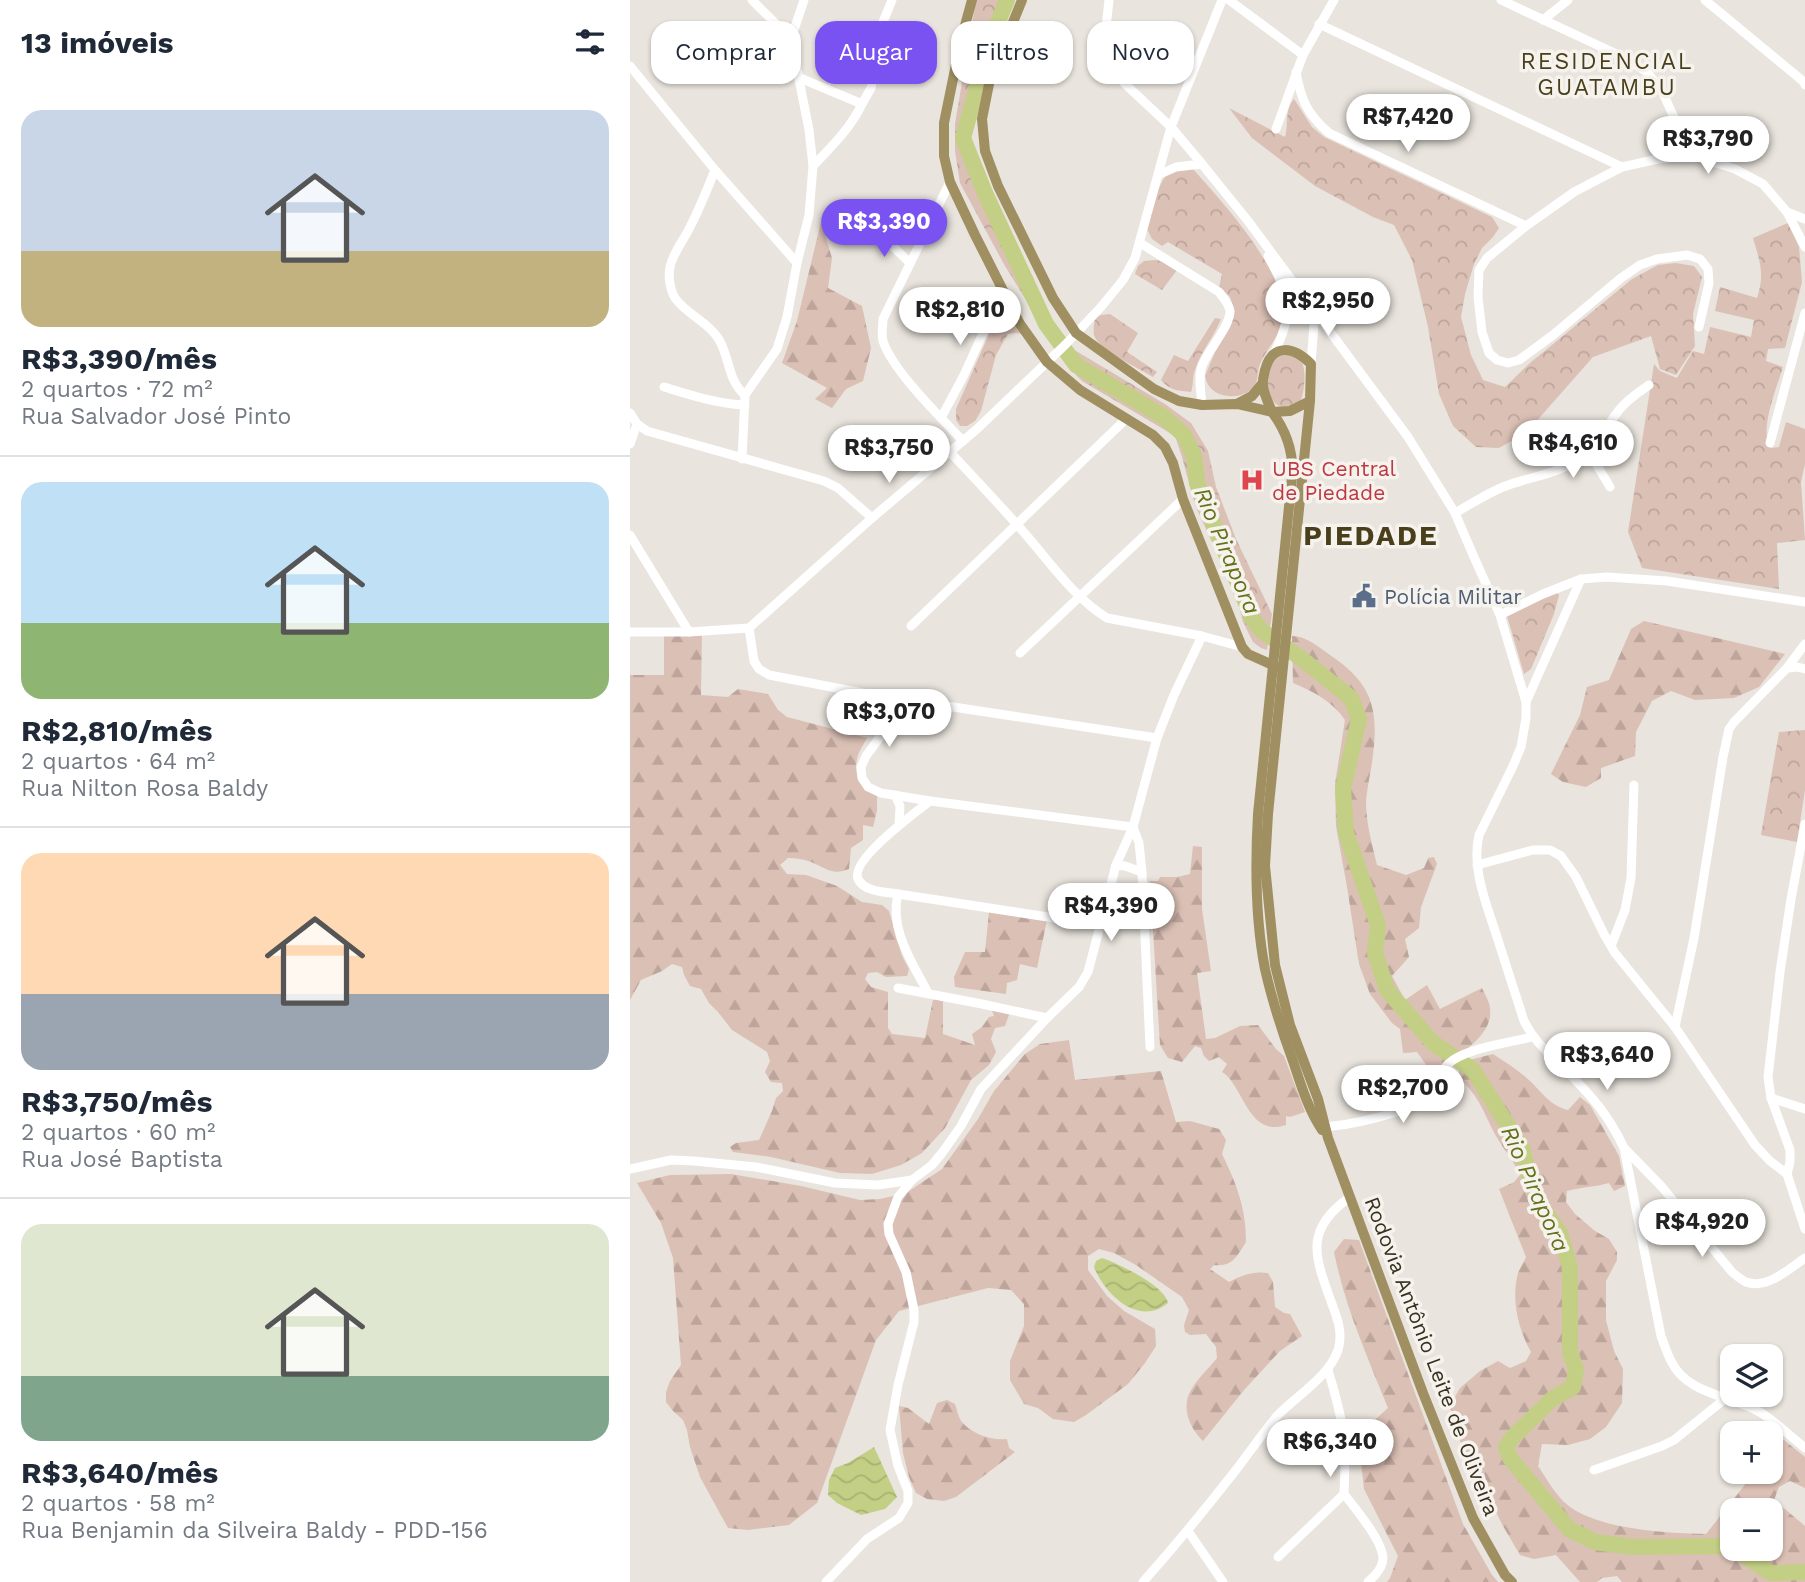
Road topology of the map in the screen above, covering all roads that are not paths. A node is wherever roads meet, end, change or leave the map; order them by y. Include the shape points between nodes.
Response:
1 (752, 0) edge
2 (804, 0) edge
3 (891, 0) edge
4 (972, 0) edge
5 (1022, 0) edge
6 (1109, 0) edge
7 (1222, 0) edge
8 (1229, 0) edge
9 (1334, 0) edge
10 (1501, 0) edge
11 (1568, 0) edge
12 (1705, 0) edge
13 (1543, 20) junction
14 (773, 21) edge
15 (797, 21) edge
16 (1320, 24) junction
17 (1303, 55) junction
18 (630, 66) edge
19 (1296, 72) junction
20 (801, 78) edge
21 (1805, 83) edge
22 (801, 84) edge
23 (862, 104) junction
24 (1171, 127) junction
25 (1276, 129) dead end
26 (1691, 155) junction
27 (1202, 164) junction
28 (813, 166) junction
29 (1622, 167) junction
30 (715, 170) junction
31 (1158, 175) junction
32 (950, 183) junction
33 (1787, 212) junction
34 (1805, 219) edge
35 (1248, 221) junction
36 (1525, 226) junction
37 (879, 233) dead end
38 (1140, 243) junction
39 (1805, 247) edge
40 (910, 263) junction
41 (797, 264) junction
42 (1293, 282) junction
43 (1003, 289) junction
44 (1286, 295) junction
45 (1312, 308) junction
46 (1805, 313) edge
47 (1287, 317) junction
48 (1699, 327) dead end
49 (1076, 333) junction
50 (1274, 354) junction
51 (1050, 358) junction
52 (1311, 364) junction
53 (1262, 384) junction
54 (1649, 385) dead end
55 (664, 387) dead end
56 (745, 400) junction
57 (1310, 401) junction
58 (1237, 404) junction
59 (1202, 405) junction
60 (1272, 412) junction
61 (630, 413) edge
62 (941, 418) junction
63 (1126, 419) junction
64 (1280, 423) junction
65 (637, 424) junction
66 (963, 441) junction
67 (1770, 443) dead end
68 (630, 444) edge
69 (1305, 450) junction
70 (950, 452) junction
71 (1589, 452) junction
72 (742, 459) junction
73 (1610, 487) dead end
74 (1183, 499) junction
75 (1455, 513) junction
76 (872, 518) junction
77 (1017, 524) junction
78 (630, 535) edge
79 (1581, 579) junction
80 (1080, 597) junction
81 (1805, 602) edge
82 (1500, 615) junction
83 (911, 626) dead end
84 (749, 628) junction
85 (1282, 629) junction
86 (630, 632) edge
87 (689, 632) junction
88 (1202, 636) junction
89 (1805, 644) edge
90 (1242, 647) junction
91 (1020, 653) dead end
92 (1257, 659) junction
93 (1277, 664) junction
94 (1787, 668) junction
95 (1805, 669) edge
96 (1271, 686) junction
97 (907, 701) junction
98 (1526, 702) junction
99 (1157, 738) junction
100 (1634, 785) dead end
101 (895, 795) junction
102 (930, 801) junction
103 (1805, 824) edge
104 (899, 825) junction
105 (1133, 827) junction
106 (1116, 865) junction
107 (1478, 865) junction
108 (1142, 872) junction
109 (898, 894) junction
110 (1100, 925) junction
111 (1611, 946) junction
112 (898, 988) dead end
113 (928, 993) junction
114 (1047, 1018) junction
115 (1675, 1027) junction
116 (1532, 1037) junction
117 (1150, 1047) dead end
118 (1771, 1098) junction
119 (1805, 1110) edge
120 (1324, 1131) junction
121 (1624, 1148) junction
122 (630, 1168) edge
123 (1787, 1174) junction
124 (912, 1180) junction
125 (1350, 1197) junction
126 (1805, 1229) edge
127 (1805, 1258) edge
128 (1328, 1370) junction
129 (1720, 1396) edge
130 (1720, 1403) edge
131 (1746, 1407) edge
132 (1805, 1448) edge
133 (1594, 1470) dead end
134 (1344, 1494) junction
135 (1188, 1531) junction
136 (1278, 1557) dead end
137 (826, 1582) edge
138 (1143, 1582) edge
139 (1223, 1582) edge
140 (1368, 1582) edge
141 (1512, 1582) edge

1 - 14 street
2 - 15 street
3 - 23 street
4 - 32 main road via 944,122
5 - 49 main road via 990,79 982,119 985,151 1051,293
6 - 24 street via 1105,37 1115,70
7 - 24 street
8 - 17 street
9 - 16 street
10 - 13 street
11 - 13 street
12 - 21 street
13 - 26 street via 1647,72 1662,91
16 - 17 street
16 - 29 street
17 - 19 street
18 - 30 street
19 - 25 street
19 - 36 street via 1303,102 1329,133
20 - 23 street
22 - 28 street
23 - 28 street via 842,135
24 - 27 street
24 - 31 street
26 - 29 street
26 - 33 street via 1763,184
27 - 31 street
27 - 35 street
28 - 41 street via 809,215
29 - 36 street via 1574,192
30 - 41 street
30 - 56 street via 673,256 671,287 681,305 719,339
31 - 38 street
32 - 40 street
32 - 43 main road
33 - 34 street
33 - 39 street
35 - 42 street
35 - 44 street
36 - 48 street via 1479,270 1482,332 1497,360 1519,360 1621,278 1657,259 1687,255 1700,259 1708,269
37 - 40 street
38 - 49 street via 1123,280
38 - 59 street via 1219,292 1226,301 1230,312 1226,324 1202,365
40 - 62 street via 883,319 882,338 909,382
41 - 56 street via 777,349
42 - 44 street
42 - 45 street
43 - 51 main road via 1020,324
43 - 62 street
44 - 47 street
45 - 47 street
45 - 52 street, Rodovia Antônio Leite de Oliveira
45 - 75 street via 1408,437
46 - 67 street
47 - 50 street
49 - 51 street
49 - 59 main road via 1154,389
50 - 52 main road via 1294,351
50 - 53 main road
51 - 63 main road via 1080,390
51 - 66 street
52 - 57 main road, Rodovia Antônio Leite de Oliveira
53 - 58 main road
53 - 60 main road, Rodovia Antônio Leite de Oliveira
54 - 71 street via 1620,409
55 - 56 street via 710,401 730,404
56 - 72 street
57 - 60 main road via 1290,411
57 - 69 main road, Rodovia Antônio Leite de Oliveira
58 - 59 main road
58 - 60 main road
60 - 64 main road, Rodovia Antônio Leite de Oliveira
61 - 65 street
62 - 66 street
63 - 74 main road via 1165,447
63 - 77 street
64 - 69 main road
64 - 85 main road, Rodovia Antônio Leite de Oliveira via 1293,463
65 - 68 street
65 - 72 street
66 - 70 street
69 - 85 main road, Rodovia Antônio Leite de Oliveira
70 - 76 street
70 - 77 street
71 - 73 street
71 - 75 street via 1555,472 1505,486
72 - 76 street via 824,481
74 - 80 street
74 - 90 main road
75 - 82 street
76 - 84 street
77 - 80 street
77 - 83 street
78 - 87 street
79 - 81 street via 1667,581
79 - 82 street
79 - 98 street
80 - 88 street via 1107,618
80 - 91 street
82 - 98 street
84 - 87 street
84 - 97 street via 754,661 769,674
85 - 93 main road, Rodovia Antônio Leite de Oliveira
86 - 87 street
88 - 90 street
88 - 99 street
89 - 94 street
90 - 92 main road
92 - 93 main road
92 - 96 main road
93 - 96 main road, Rodovia Antônio Leite de Oliveira
93 - 120 main road, Rodovia Antônio Leite de Oliveira via 1265,866 1268,912 1290,1025 1318,1099
94 - 95 street
94 - 115 street via 1730,729
96 - 120 main road, Rodovia Antônio Leite de Oliveira via 1255,865 1258,916 1265,968 1283,1035 1311,1112
97 - 99 street
97 - 101 street via 861,768 868,787
98 - 107 street via 1521,747 1479,835
99 - 105 street
100 - 111 street via 1631,878
101 - 102 street
101 - 104 street via 900,806
102 - 104 street
102 - 105 street
103 - 118 street via 1778,985 1768,1077
104 - 109 street via 868,855 857,873 863,886
105 - 106 street
105 - 108 street
106 - 108 street
106 - 110 street
107 - 111 street via 1533,850 1550,850 1561,856
107 - 116 street via 1487,907
108 - 117 street
109 - 110 street
109 - 113 street via 896,922
110 - 114 street via 1079,987
111 - 115 street
112 - 113 street
113 - 114 street
114 - 124 street via 981,1089 937,1159
115 - 123 street via 1755,1145
116 - 120 street via 1452,1060 1435,1089 1418,1104
116 - 121 street via 1603,1111
118 - 119 street
118 - 123 street via 1790,1150
120 - 125 main road, Rodovia Antônio Leite de Oliveira
121 - 127 street via 1743,1280 1761,1284
121 - 129 street via 1661,1336 1671,1362 1691,1384
122 - 124 street via 671,1160 756,1167 835,1183 878,1185
123 - 126 street
124 - 137 street via 898,1197 888,1224 914,1310 890,1430 908,1503 899,1518 867,1539
125 - 128 street via 1324,1219 1318,1233 1317,1259 1341,1339
125 - 141 main road, Rodovia Antônio Leite de Oliveira via 1473,1518
128 - 134 street via 1343,1432
128 - 135 street via 1275,1418
130 - 133 street via 1674,1440
131 - 132 street
134 - 136 street
134 - 140 street via 1383,1559
135 - 138 street
135 - 139 street

